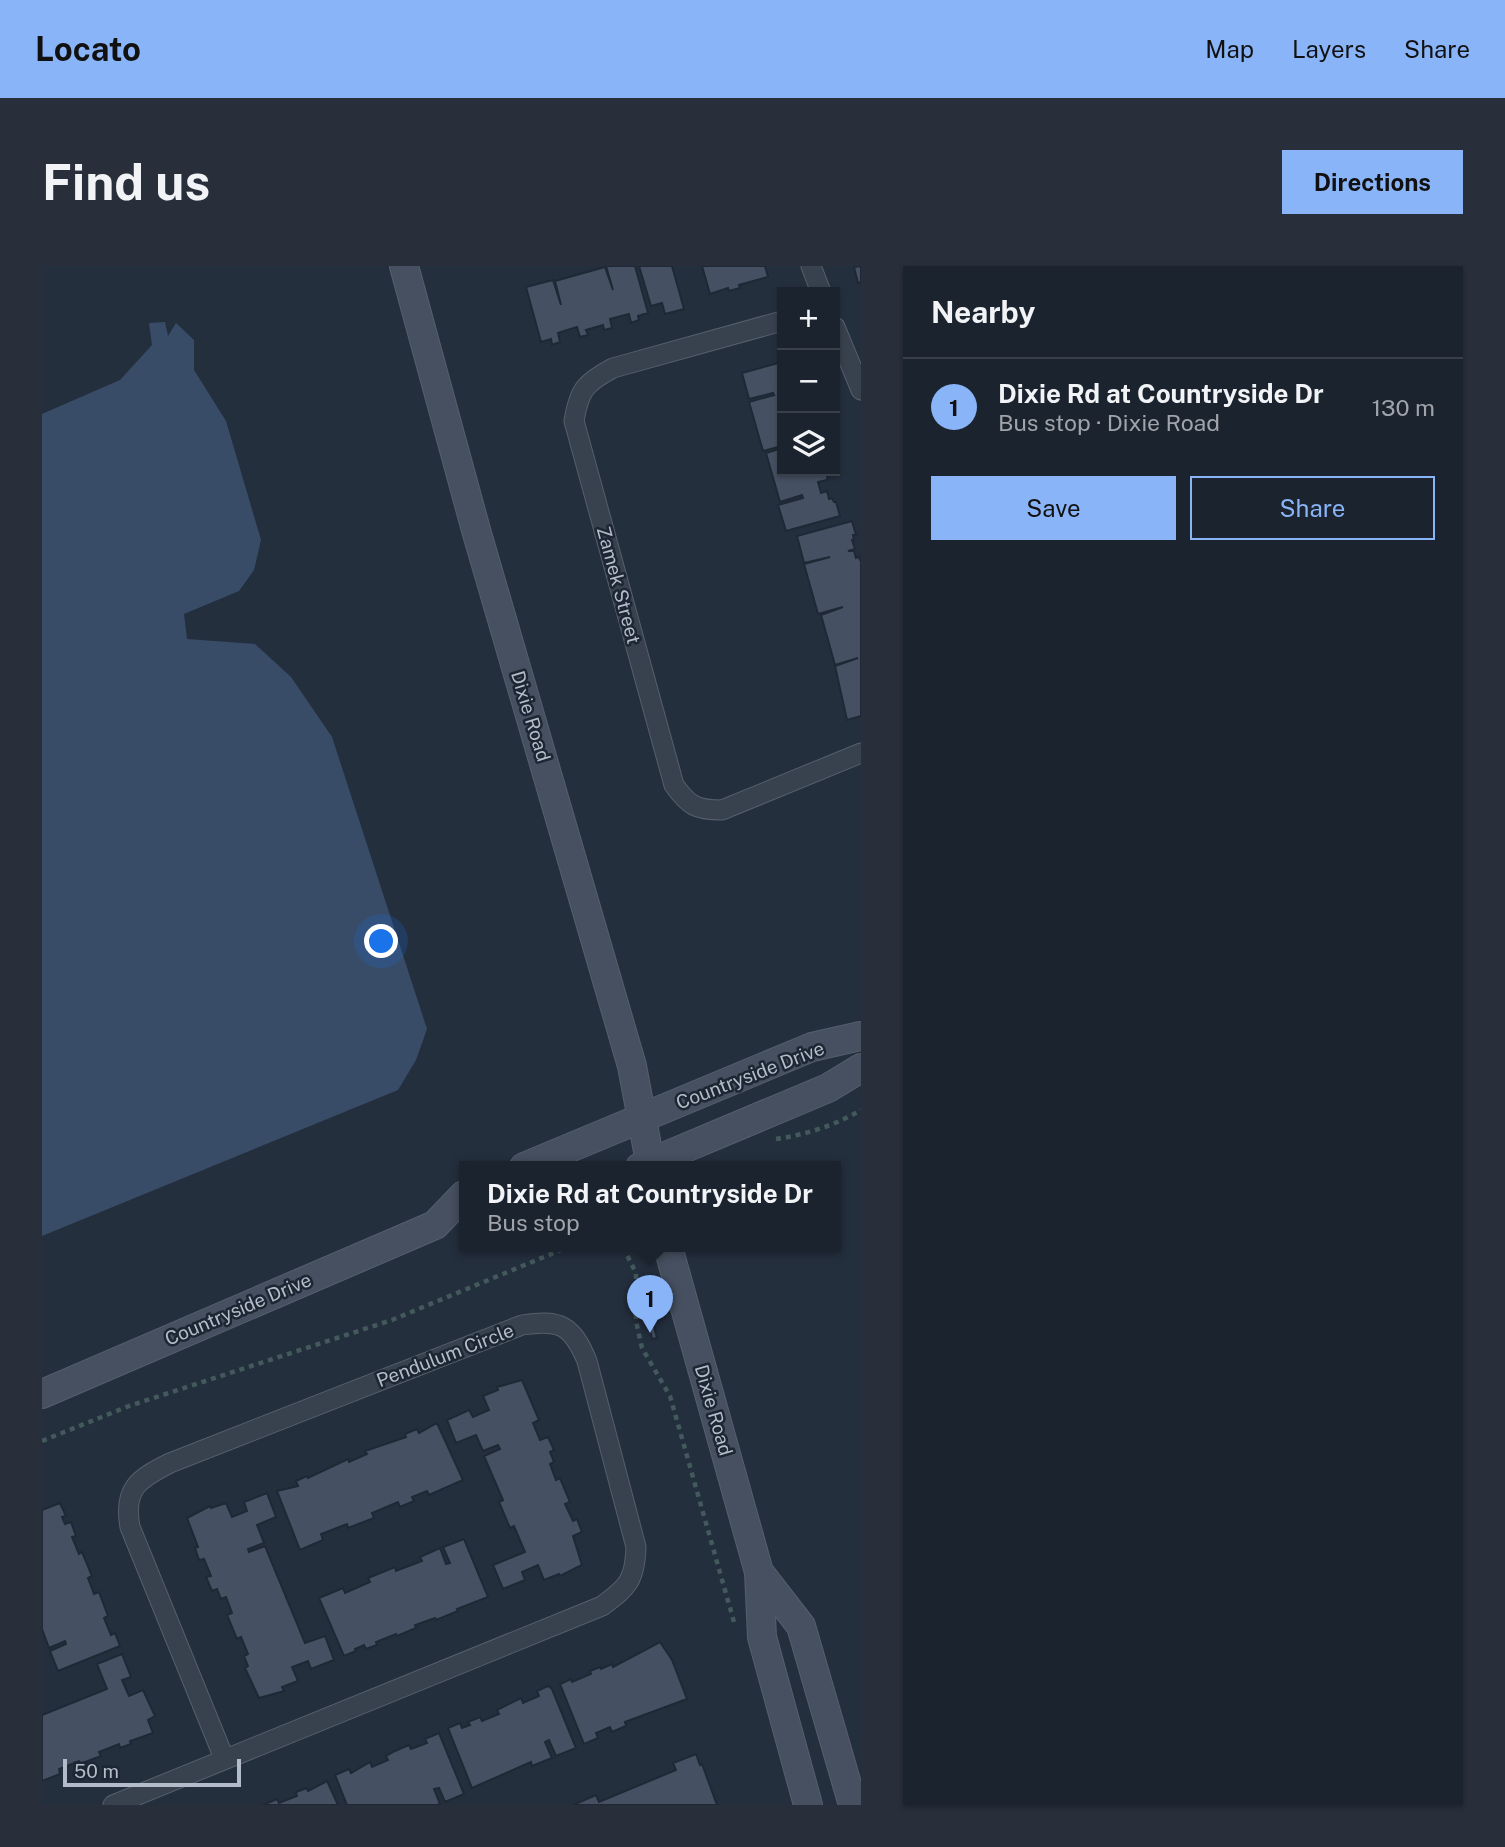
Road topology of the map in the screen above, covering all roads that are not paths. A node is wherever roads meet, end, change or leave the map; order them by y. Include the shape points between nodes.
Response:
1 (404, 266) edge
2 (811, 266) edge
3 (819, 287) edge
4 (777, 322) edge
5 (840, 339) edge
6 (861, 390) edge
7 (861, 753) edge
8 (861, 1036) edge
9 (861, 1068) edge
10 (642, 1118) junction
11 (538, 1161) edge
12 (647, 1161) edge
13 (656, 1161) edge
14 (459, 1200) edge
15 (435, 1225) junction
16 (459, 1226) edge
17 (669, 1252) edge
18 (42, 1394) edge
19 (760, 1572) junction
20 (224, 1758) junction
21 (113, 1805) edge
22 (808, 1805) edge
23 (853, 1805) edge

1 - 10 main road, Dixie Road via 472,518 632,1066
2 - 3 street
4 - 7 street, Zamek Street via 612,368 590,380 578,398 574,421 674,785 685,800 702,810 722,810
5 - 6 street
8 - 10 main road, Countryside Drive via 812,1047
9 - 13 main road, Countryside Drive via 828,1088
10 - 11 main road, Countryside Drive
10 - 12 main road, Dixie Road
14 - 15 main road, Countryside Drive
15 - 16 main road, Countryside Drive
15 - 18 main road, Countryside Drive
17 - 19 main road, Dixie Road
19 - 22 main road, Dixie Road via 762,1637
19 - 23 main road, Dixie Road via 801,1626
20 - 20 street, Pendulum Circle via 602,1606 623,1591 634,1573 636,1547 587,1361 570,1332 556,1323 522,1325 142,1478 128,1500 131,1527
20 - 21 street, Pendulum Circle

